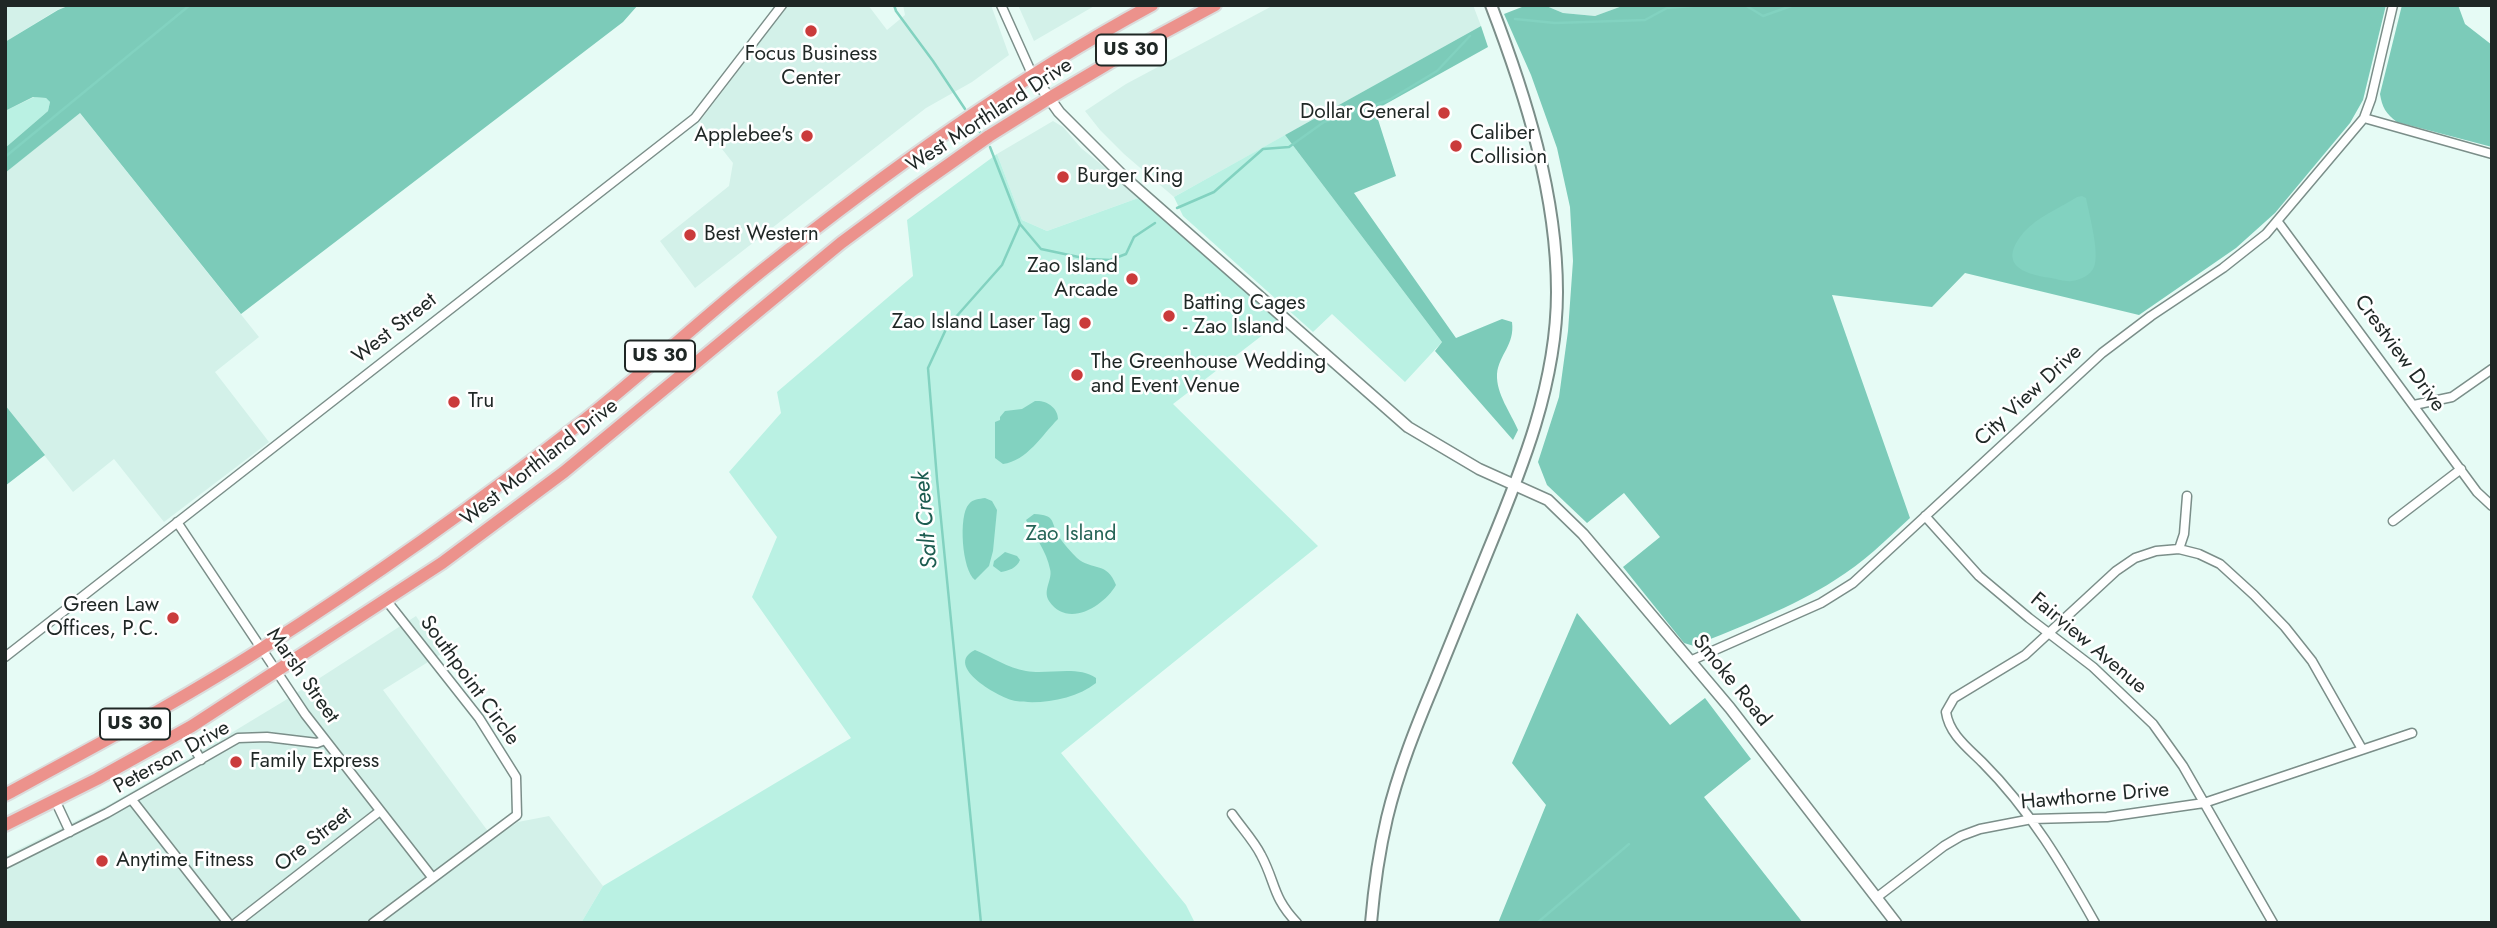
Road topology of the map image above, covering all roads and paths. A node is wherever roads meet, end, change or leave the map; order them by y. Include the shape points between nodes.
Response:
1 (782, 5) edge
2 (1001, 5) edge
3 (1152, 5) edge
4 (1216, 5) edge
5 (1491, 5) edge
6 (2393, 5) edge
7 (1031, 74) junction
8 (1048, 99) junction
9 (2364, 118) junction
10 (2492, 155) edge
11 (2278, 222) junction
12 (2492, 369) edge
13 (2414, 405) junction
14 (2461, 469) junction
15 (1516, 484) junction
16 (2187, 496) dead end
17 (2492, 506) edge
18 (1925, 516) junction
19 (2393, 521) dead end
20 (177, 522) junction
21 (2179, 548) junction
22 (386, 600) junction
23 (2050, 634) junction
24 (262, 649) junction
25 (5, 657) edge
26 (1690, 661) junction
27 (276, 671) junction
28 (184, 731) junction
29 (2412, 733) dead end
30 (325, 740) junction
31 (2362, 749) junction
32 (201, 760) junction
33 (5, 795) edge
34 (55, 800) junction
35 (132, 800) junction
36 (2204, 803) junction
37 (380, 811) junction
38 (1232, 814) dead end
39 (2032, 819) junction
40 (5, 825) edge
41 (70, 832) junction
42 (5, 864) edge
43 (432, 877) junction
44 (1876, 898) junction
45 (228, 923) edge
46 (236, 923) edge
47 (373, 923) edge
48 (1297, 923) edge
49 (1371, 923) edge
50 (1896, 923) edge
51 (2095, 923) edge
52 (2273, 923) edge

1 - 20 street, West Street via 695,118
2 - 7 street
3 - 7 highway, West Morthland Drive / US 30
4 - 8 highway, West Morthland Drive / US 30
5 - 15 main road via 1531,124 1555,251 1557,294 1551,357
6 - 9 street
7 - 8 street, Smoke Road
7 - 24 highway, West Morthland Drive / US 30 via 863,191 588,417 430,536
8 - 15 street, Smoke Road via 1126,179 1408,427 1479,469
8 - 22 highway, West Morthland Drive / US 30 via 841,243 564,472
9 - 10 street
9 - 11 street, City View Drive
11 - 13 street, Crestview Drive
11 - 18 street, City View Drive via 2250,248 2102,354
12 - 13 street via 2452,397
13 - 14 street, Crestview Drive
14 - 17 street, Crestview Drive
14 - 19 street
15 - 26 street, Smoke Road via 1548,500 1583,534
15 - 49 main road via 1396,785
16 - 21 street
18 - 23 street, Fairview Avenue via 1979,576
18 - 26 street, City View Drive via 1868,571 1837,593
20 - 24 street, Marsh Street
20 - 25 street, West Street
21 - 23 street via 2136,558 2116,571
21 - 31 street via 2220,565 2285,627 2312,661
22 - 27 highway, West Morthland Drive / US 30
22 - 43 street, Southpoint Circle via 479,718 516,777 517,815
23 - 36 street, Fairview Avenue via 2110,681 2153,724
23 - 39 street via 2004,670 1954,698 1946,712 1957,737
24 - 27 street, Marsh Street
24 - 33 highway, West Morthland Drive / US 30
26 - 44 street, Smoke Road
27 - 28 highway, West Morthland Drive / US 30
27 - 30 street, Marsh Street
28 - 32 street
28 - 34 highway, West Morthland Drive / US 30
29 - 31 street, Hawthorne Drive
30 - 32 street, Peterson Drive via 238,738
30 - 37 street, Marsh Street
31 - 36 street, Hawthorne Drive
32 - 35 street, Peterson Drive
34 - 40 highway, West Morthland Drive / US 30
34 - 41 street
35 - 41 street, Peterson Drive
35 - 45 street
36 - 39 street, Hawthorne Drive via 2107,817
36 - 52 street, Fairview Avenue
37 - 43 street, Marsh Street
37 - 46 street, Ore Street
38 - 48 street via 1261,852 1274,891
39 - 44 street, Hawthorne Drive via 1961,836
39 - 51 street
41 - 42 street, Peterson Drive
43 - 47 street, Southpoint Circle
44 - 50 street, Smoke Road

